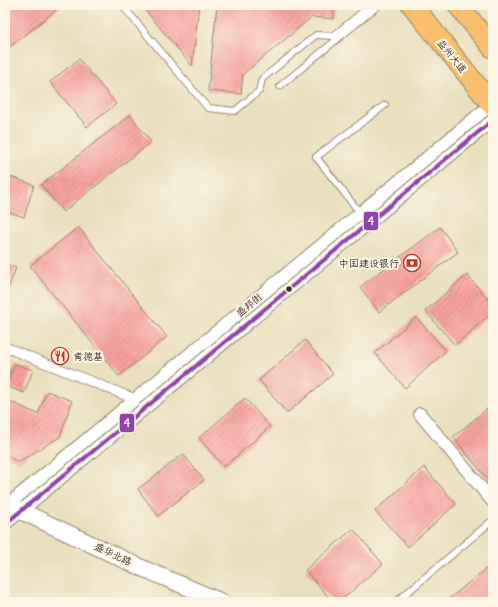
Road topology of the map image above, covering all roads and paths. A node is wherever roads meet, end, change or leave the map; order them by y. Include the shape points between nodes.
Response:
1 (122, 5) edge
2 (371, 5) edge
3 (379, 5) edge
4 (412, 5) edge
5 (458, 5) edge
6 (493, 48) edge
7 (280, 86) dead end
8 (385, 105) dead end
9 (493, 108) edge
10 (360, 213) junction
11 (5, 347) edge
12 (135, 399) junction
13 (420, 414) dead end
14 (493, 502) edge
15 (10, 507) edge
16 (493, 520) edge
17 (5, 524) edge
18 (222, 602) edge
19 (396, 602) edge

1 - 2 lane via 208,108 236,111 259,91 262,79 316,34 333,36
3 - 7 lane
4 - 9 main road, 益州大道
5 - 6 main road
8 - 10 lane via 316,157
9 - 10 street, 盛邦街
9 - 15 street, 盛邦街
10 - 12 street, 盛邦街
11 - 12 street
12 - 15 street, 盛邦街
13 - 14 street
15 - 17 street, 盛邦街
15 - 18 street, 盛华北路
16 - 19 lane

